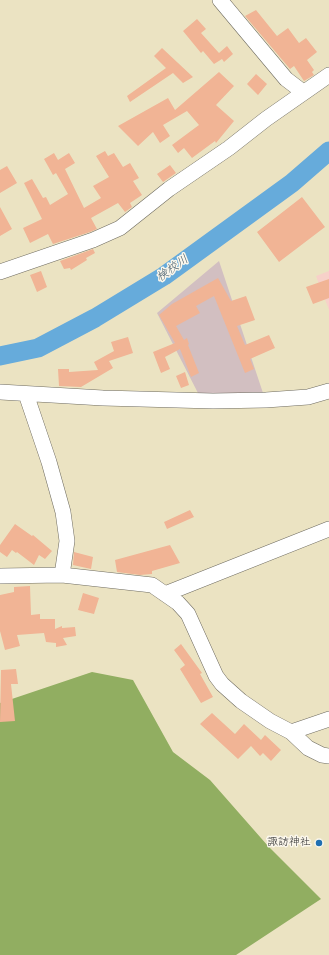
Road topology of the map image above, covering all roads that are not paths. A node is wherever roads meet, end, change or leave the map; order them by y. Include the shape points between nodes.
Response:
1 (220, 0) edge
2 (329, 75) edge
3 (303, 92) junction
4 (0, 272) edge
5 (329, 391) edge
6 (0, 392) edge
7 (26, 394) junction
8 (329, 529) edge
9 (62, 575) junction
10 (0, 576) edge
11 (166, 594) junction
12 (329, 719) edge
13 (291, 732) junction
14 (329, 756) edge

1 - 3 street via 286,78
2 - 3 street
3 - 4 street via 169,189 120,228
5 - 7 street via 308,397 213,401
6 - 7 street
7 - 9 street via 63,512 67,541
8 - 11 street
9 - 10 street
9 - 11 street via 152,585
11 - 13 street via 188,614 222,684 241,701
12 - 13 street
13 - 14 street via 308,748

